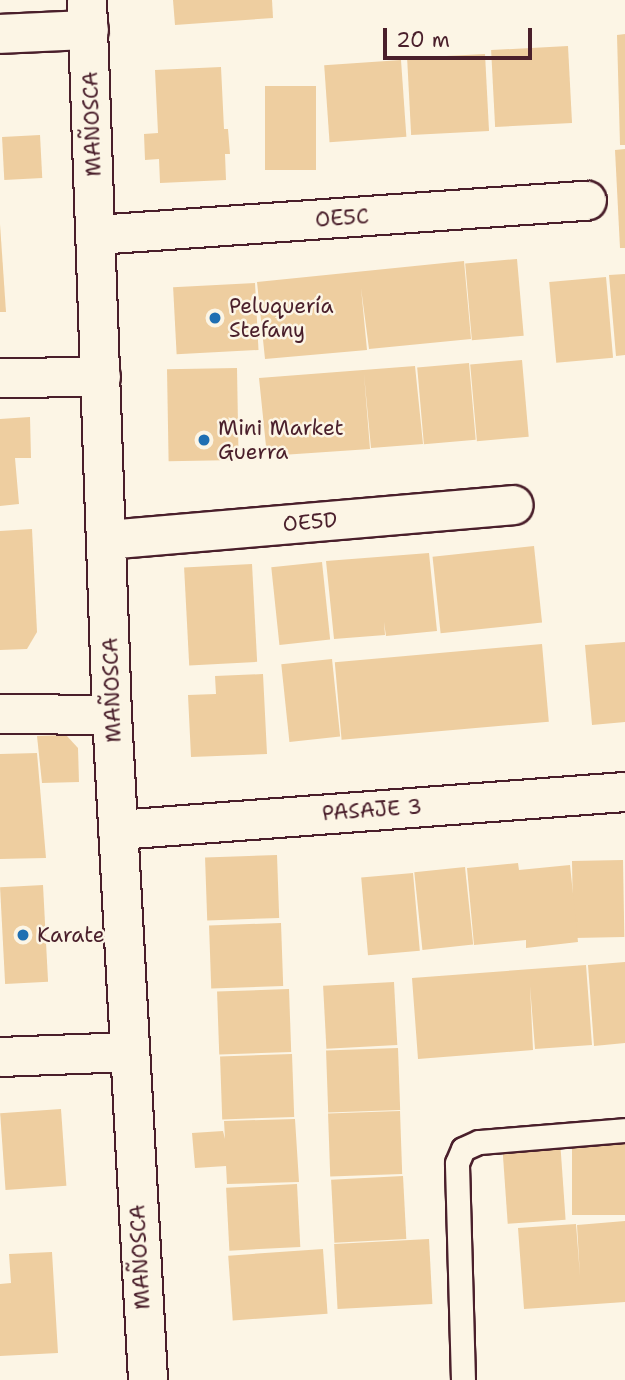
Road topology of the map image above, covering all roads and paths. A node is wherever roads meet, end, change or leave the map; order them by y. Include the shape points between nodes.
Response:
1 (88, 15) edge
2 (0, 34) edge
3 (587, 201) dead end
4 (96, 236) junction
5 (101, 377) junction
6 (0, 378) edge
7 (513, 505) dead end
8 (107, 540) junction
9 (0, 714) edge
10 (113, 715) junction
11 (625, 792) edge
12 (118, 830) junction
13 (128, 1052) junction
14 (0, 1057) edge
15 (625, 1130) edge
16 (148, 1380) edge
17 (463, 1380) edge

1 - 2 street
1 - 4 street, MAÑOSCA
3 - 4 street, OE5C
4 - 5 street, MAÑOSCA
5 - 6 street
5 - 8 street, MAÑOSCA
7 - 8 street, OE5D
8 - 10 street, MAÑOSCA
9 - 10 street
10 - 12 street, MAÑOSCA
11 - 12 street, PASAJE 3
12 - 13 street, MAÑOSCA
13 - 14 street
13 - 16 street, MAÑOSCA
15 - 17 lane via 479,1142 463,1149 457,1163

